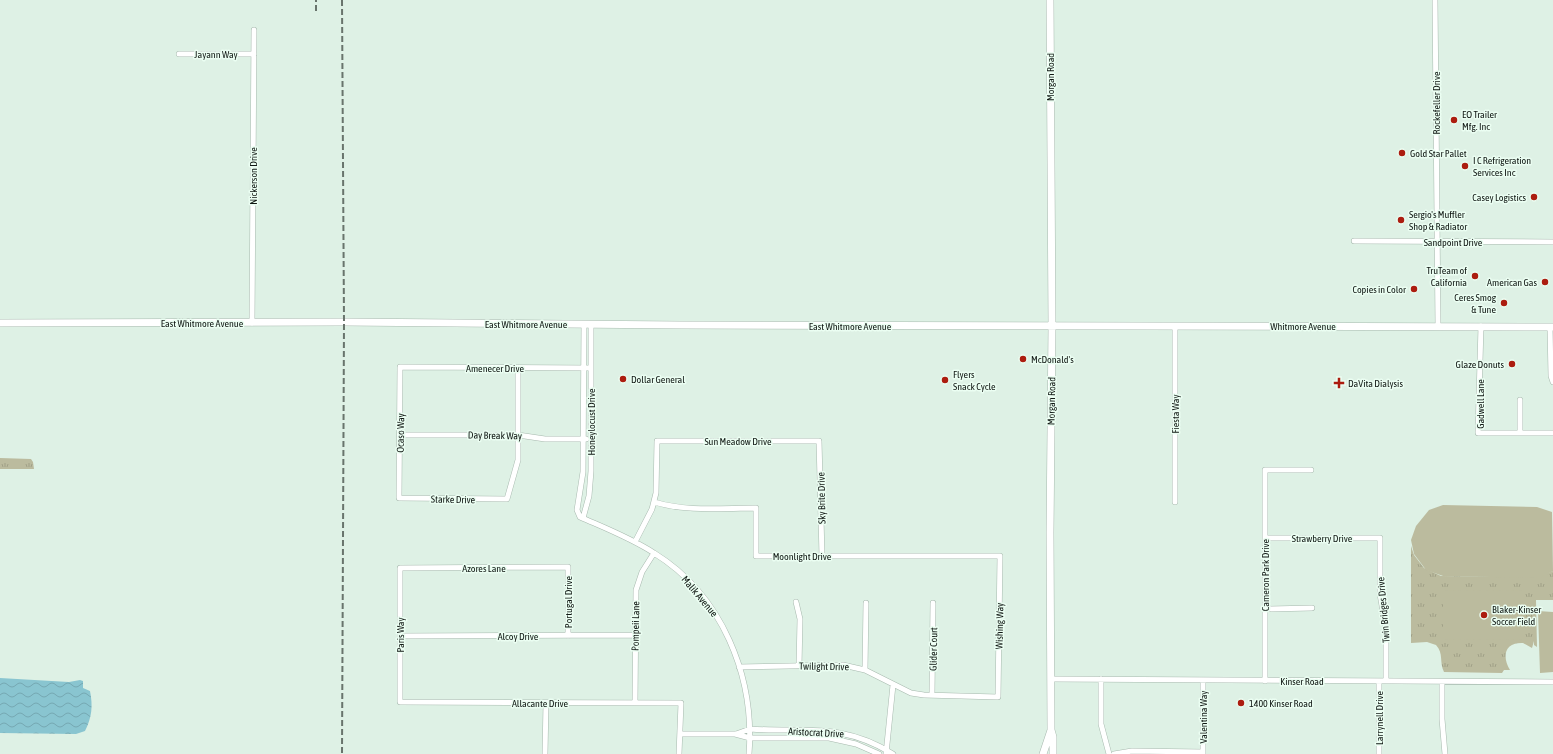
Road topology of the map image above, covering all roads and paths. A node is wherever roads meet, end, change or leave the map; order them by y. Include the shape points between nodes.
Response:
1 (1050, 0) edge
2 (1435, 0) edge
3 (254, 30) dead end
4 (179, 54) dead end
5 (254, 54) junction
6 (1354, 241) dead end
7 (1437, 242) junction
8 (1553, 242) edge
9 (252, 323) junction
10 (0, 324) edge
11 (587, 325) junction
12 (1052, 326) junction
13 (1175, 326) junction
14 (1438, 326) junction
15 (1480, 326) junction
16 (1552, 327) edge
17 (400, 368) joint
18 (518, 368) junction
19 (591, 368) junction
20 (584, 369) junction
21 (1553, 382) edge
22 (1520, 400) dead end
23 (1520, 433) junction
24 (1553, 433) edge
25 (400, 434) junction
26 (518, 435) junction
27 (583, 439) junction
28 (591, 439) junction
29 (819, 441) joint
30 (1311, 470) dead end
31 (399, 498) joint
32 (654, 502) junction
33 (1175, 502) dead end
34 (582, 517) junction
35 (1265, 538) junction
36 (1380, 538) joint
37 (635, 542) junction
38 (654, 553) junction
39 (822, 556) junction
40 (1000, 556) joint
41 (568, 567) joint
42 (400, 568) joint
43 (796, 602) dead end
44 (866, 603) dead end
45 (934, 603) dead end
46 (1312, 608) dead end
47 (1265, 609) junction
48 (635, 635) junction
49 (400, 636) junction
50 (568, 636) junction
51 (799, 666) junction
52 (739, 667) junction
53 (866, 670) junction
54 (1051, 679) junction
55 (1101, 679) junction
56 (1203, 680) junction
57 (1266, 680) junction
58 (1379, 681) junction
59 (1386, 681) junction
60 (1442, 682) junction
61 (1553, 682) edge
62 (894, 686) junction
63 (932, 695) junction
64 (998, 696) joint
65 (400, 702) joint
66 (546, 703) junction
67 (634, 703) junction
68 (750, 729) junction
69 (1051, 730) junction
70 (681, 734) junction
71 (735, 734) junction
72 (750, 738) junction
73 (887, 752) edge
74 (1203, 753) edge
75 (546, 754) edge
76 (679, 754) edge
77 (749, 754) edge
78 (879, 754) edge
79 (893, 754) edge
80 (1043, 754) edge
81 (1054, 754) edge
82 (1108, 754) edge
83 (1114, 754) edge
84 (1379, 754) edge
85 (1445, 754) edge

1 - 12 main road, Morgan Road
2 - 7 street, Rockefeller Drive
3 - 5 street, Nickerson Drive
4 - 5 street, Jayann Way
5 - 9 street, Nickerson Drive
6 - 7 street, Sandpoint Drive
7 - 8 street, Sandpoint Drive
7 - 14 street, Rockefeller Drive
9 - 10 main road, East Whitmore Avenue
9 - 11 main road, East Whitmore Avenue
11 - 12 main road, East Whitmore Avenue
11 - 19 street, Honeylocust Drive
11 - 20 street, Honeylocust Drive
12 - 13 main road, Whitmore Avenue
12 - 54 main road, Morgan Road
13 - 14 main road, Whitmore Avenue
13 - 33 street, Fiesta Way
14 - 15 main road, Whitmore Avenue
15 - 16 main road, Whitmore Avenue
15 - 23 street, Gadwell Lane via 1478,433
16 - 21 street
17 - 18 street, Amenecer Drive
17 - 25 street, Ocaso Way
18 - 20 street, Amenecer Drive
18 - 26 street
19 - 20 street, Amenecer Drive
19 - 28 street, Honeylocust Drive
20 - 27 street, Honeylocust Drive
22 - 23 street
23 - 24 street, Gadwell Lane
25 - 26 street, Day Break Way
25 - 31 street, Ocaso Way
26 - 27 street, Day Break Way via 545,439
26 - 31 street, Starke Drive via 518,460 507,499
27 - 28 street, Day Break Way
27 - 34 street, Honeylocust Drive via 582,485 577,510
28 - 34 street, Honeylocust Drive via 589,496
29 - 32 street, Sun Meadow Drive via 657,441 657,486
29 - 39 street, Sky Brite Drive
30 - 35 street, Cameron Park Drive via 1265,470
32 - 37 street
32 - 39 street, Moonlight Drive via 684,508 756,508 756,556
34 - 37 street, Malik Avenue
35 - 36 street, Strawberry Drive
35 - 47 street, Cameron Park Drive
36 - 59 street, Twin Bridges Drive via 1380,594 1386,629
37 - 38 street, Malik Avenue
38 - 48 street, Pompeii Lane via 638,583
38 - 52 street, Malik Avenue via 681,574 706,600 725,631
39 - 40 street, Moonlight Drive
40 - 64 street, Wishing Way
41 - 42 street, Azores Lane
41 - 50 street, Portugal Drive
42 - 49 street, Paris Way
43 - 51 street via 800,619
44 - 53 street
45 - 63 street, Glider Court
46 - 47 street
47 - 57 street, Cameron Park Drive
48 - 50 street, Alcoy Drive
48 - 67 street, Pompeii Lane
49 - 50 street, Alcoy Drive
49 - 65 street, Paris Way
51 - 52 street, Twilight Drive
51 - 53 street, Twilight Drive via 843,665
52 - 68 street, Malik Avenue via 747,698
53 - 62 street, Twilight Drive
54 - 55 street, Kinser Road
54 - 69 main road, Morgan Road
55 - 56 street, Kinser Road
55 - 82 street via 1101,724
56 - 57 street, Kinser Road
56 - 74 street, Valentina Way
57 - 58 street, Kinser Road
58 - 59 street, Kinser Road
58 - 84 street, Larrynell Drive
59 - 60 street, Kinser Road
60 - 61 street, Kinser Road
60 - 85 street
62 - 63 street, Twilight Drive via 911,693
62 - 73 street
63 - 64 street, Twilight Drive
65 - 66 street, Allacante Drive
66 - 67 street, Allacante Drive
66 - 75 street
67 - 70 street, Allacante Drive via 681,703
68 - 71 street, Aristocrat Drive
68 - 72 street, Malik Avenue
68 - 73 street, Aristocrat Drive via 840,732 854,735
69 - 80 main road, Morgan Road
69 - 81 main road, Morgan Road
70 - 71 street, Aristocrat Drive
70 - 76 street
71 - 72 street, Aristocrat Drive
72 - 77 street, Malik Avenue
72 - 78 street, Aristocrat Drive via 829,738 856,744
73 - 79 street, Aristocrat Drive
74 - 83 street

